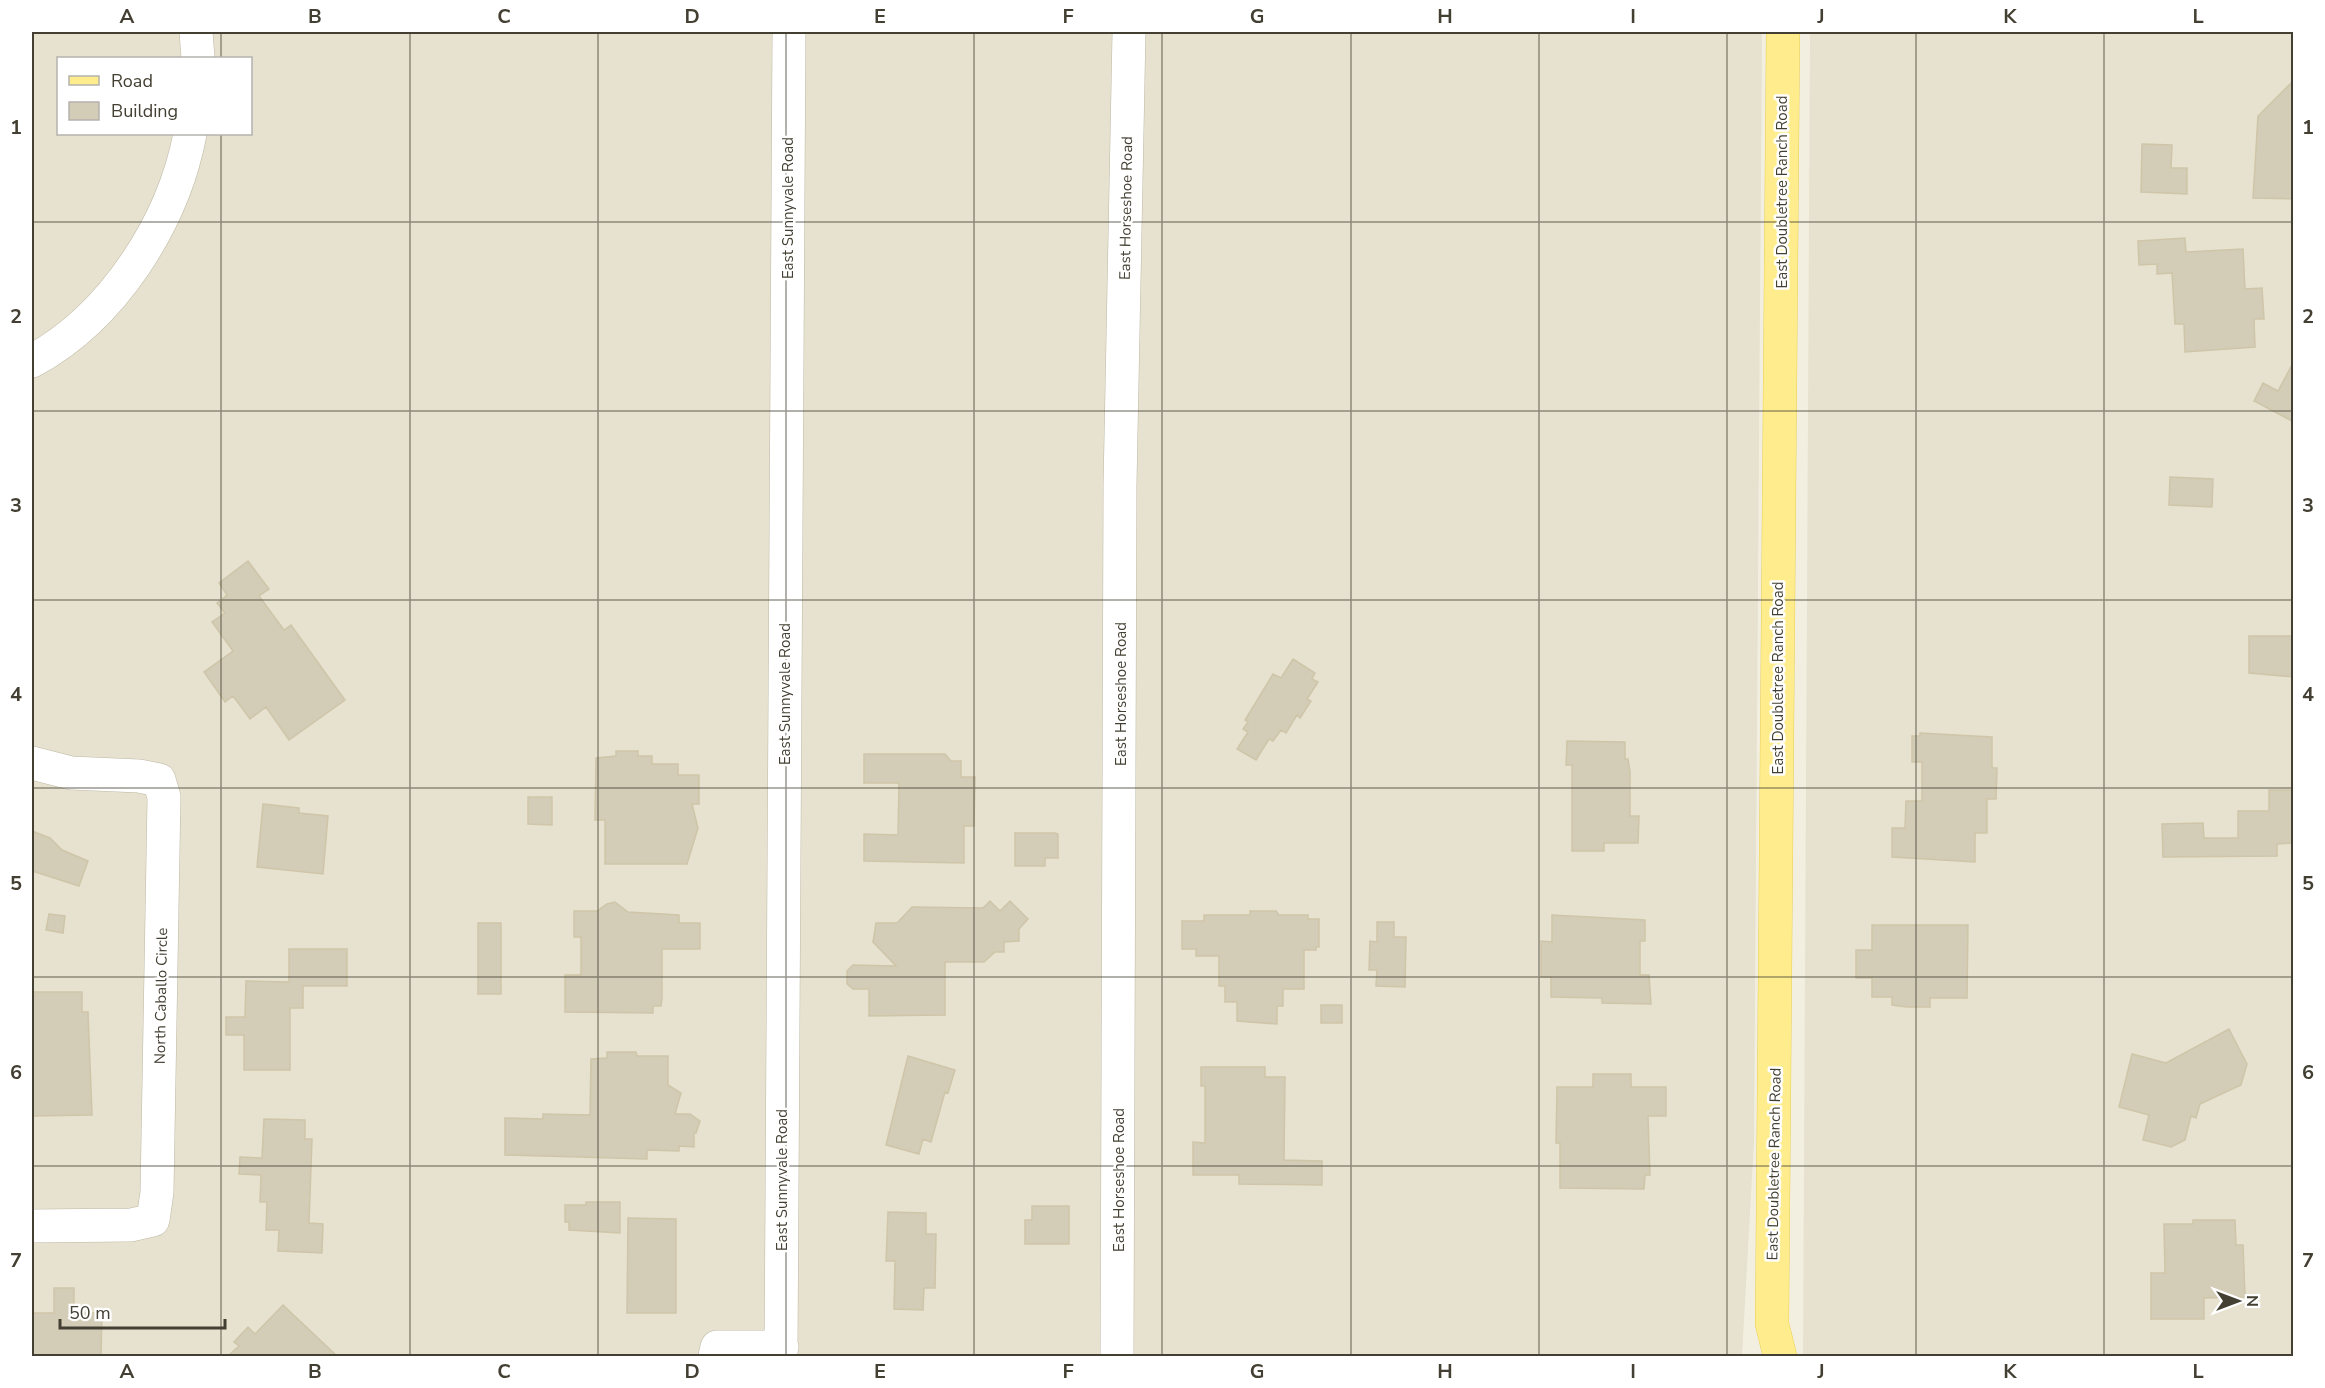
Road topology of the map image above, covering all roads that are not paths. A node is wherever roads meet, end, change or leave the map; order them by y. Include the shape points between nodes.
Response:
1 (196, 32) edge
2 (789, 32) edge
3 (1129, 32) edge
4 (1783, 32) edge
5 (198, 57) edge
6 (190, 135) edge
7 (32, 362) edge
8 (32, 763) edge
9 (32, 1226) edge
10 (1772, 1324) junction
11 (782, 1352) edge
12 (715, 1356) edge
13 (1117, 1356) edge
14 (1761, 1356) edge
15 (1780, 1356) edge

1 - 5 street
2 - 11 street, East Sunnyvale Road
3 - 13 street, East Horseshoe Road via 1120,485
4 - 10 main road, East Doubletree Ranch Road
6 - 7 street via 169,206 127,275 92,315 52,351
8 - 9 street, North Caballo Circle via 70,773 159,780 164,797 158,1192 153,1220 131,1225
10 - 14 main road, East Doubletree Ranch Road
10 - 15 main road, East Doubletree Ranch Road
11 - 12 street via 717,1347

